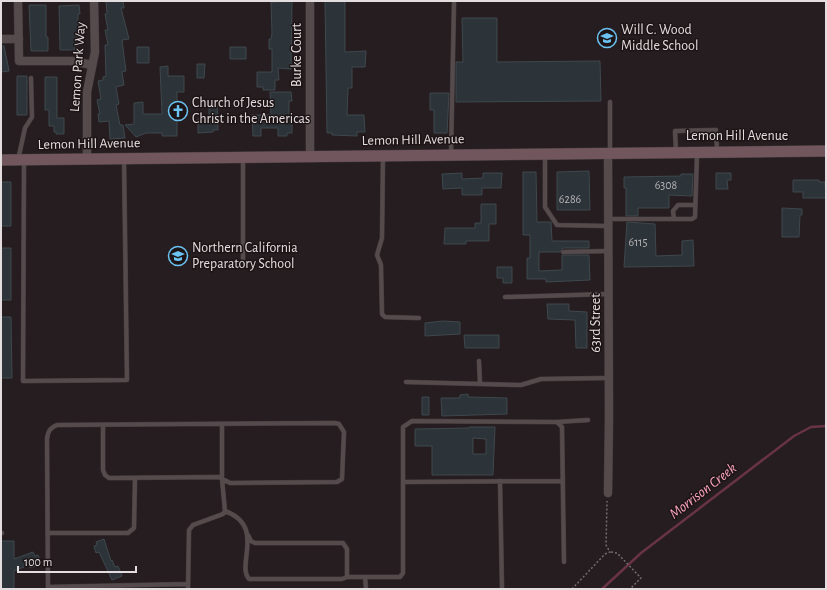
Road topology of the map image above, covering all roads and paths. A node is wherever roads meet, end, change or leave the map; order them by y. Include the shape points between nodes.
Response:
1 (18, 1) edge
2 (94, 1) edge
3 (310, 1) edge
4 (454, 2) dead end
5 (1, 39) edge
6 (18, 39) junction
7 (92, 65) junction
8 (31, 78) dead end
9 (610, 102) dead end
10 (697, 151) junction
11 (717, 151) junction
12 (826, 151) edge
13 (676, 152) junction
14 (544, 153) junction
15 (609, 153) junction
16 (451, 154) junction
17 (383, 155) junction
18 (310, 156) junction
19 (243, 157) junction
20 (87, 159) junction
21 (124, 159) junction
22 (1, 160) edge
23 (21, 160) junction
24 (695, 205) junction
25 (674, 219) junction
26 (608, 222) junction
27 (608, 251) junction
28 (563, 252) dead end
29 (243, 259) dead end
30 (609, 294) junction
31 (506, 297) dead end
32 (419, 318) dead end
33 (479, 361) dead end
34 (609, 378) junction
35 (406, 382) dead end
36 (480, 384) junction
37 (588, 420) dead end
38 (557, 422) junction
39 (222, 424) junction
40 (103, 425) junction
41 (135, 478) junction
42 (222, 479) junction
43 (500, 481) junction
44 (563, 481) junction
45 (403, 482) junction
46 (608, 493) joint
47 (225, 511) junction
48 (48, 533) junction
49 (248, 535) junction
50 (610, 552) junction
51 (564, 562) dead end
52 (346, 577) junction
53 (365, 577) junction
54 (188, 586) edge
55 (48, 588) edge
56 (366, 589) edge
57 (502, 589) edge
58 (572, 589) edge
59 (630, 589) edge

1 - 6 street
2 - 7 street, Lemon Park Way via 95,52
3 - 18 street, Burke Court
4 - 16 lane
5 - 6 street
6 - 7 street via 19,61 72,61
7 - 20 street, Lemon Park Way via 87,92
8 - 23 lane via 32,117 25,128
9 - 15 lane
10 - 11 street, Lemon Hill Avenue
10 - 13 street, Lemon Hill Avenue
10 - 24 lane
11 - 12 street, Lemon Hill Avenue
11 - 13 lane via 716,130 675,131
13 - 15 street, Lemon Hill Avenue
14 - 15 street, Lemon Hill Avenue
14 - 16 street, Lemon Hill Avenue
14 - 26 lane via 545,207 558,225
15 - 26 street, 63rd Street
16 - 17 street, Lemon Hill Avenue
17 - 18 street, Lemon Hill Avenue
17 - 32 lane via 382,238 377,255 381,265 382,314 385,317
18 - 19 street, Lemon Hill Avenue
19 - 21 street, Lemon Hill Avenue
19 - 29 lane
20 - 21 street, Lemon Hill Avenue
20 - 23 street, Lemon Hill Avenue
21 - 23 lane via 127,380 31,381 23,381
22 - 23 street, Lemon Hill Avenue
24 - 25 lane via 678,205 673,211
24 - 25 lane via 695,217
25 - 26 lane
26 - 27 street, 63rd Street
27 - 28 lane
27 - 30 street, 63rd Street
30 - 31 lane
30 - 34 street, 63rd Street
33 - 36 lane
34 - 36 lane via 541,379 521,385
34 - 46 street, 63rd Street
35 - 36 lane
37 - 38 lane
38 - 44 lane via 562,427
38 - 45 lane via 412,421 403,427
39 - 40 lane
39 - 42 lane
39 - 42 lane via 335,423 343,427 344,432 343,476 340,481 230,483
40 - 41 lane via 105,475 109,478
40 - 48 lane via 57,425 47,432
41 - 42 lane
41 - 48 lane via 132,531
42 - 47 lane
43 - 44 lane
43 - 45 lane
43 - 57 lane
44 - 51 lane
45 - 53 lane via 403,573 400,577
46 - 50 path via 606,544
47 - 49 lane via 238,518
47 - 54 lane via 193,525 189,530
48 - 55 lane
49 - 52 lane via 255,543 344,543 348,549
49 - 52 lane via 246,573 249,579
50 - 58 path via 605,554
50 - 59 path via 617,553 641,578
52 - 53 lane
53 - 56 lane
54 - 55 lane

